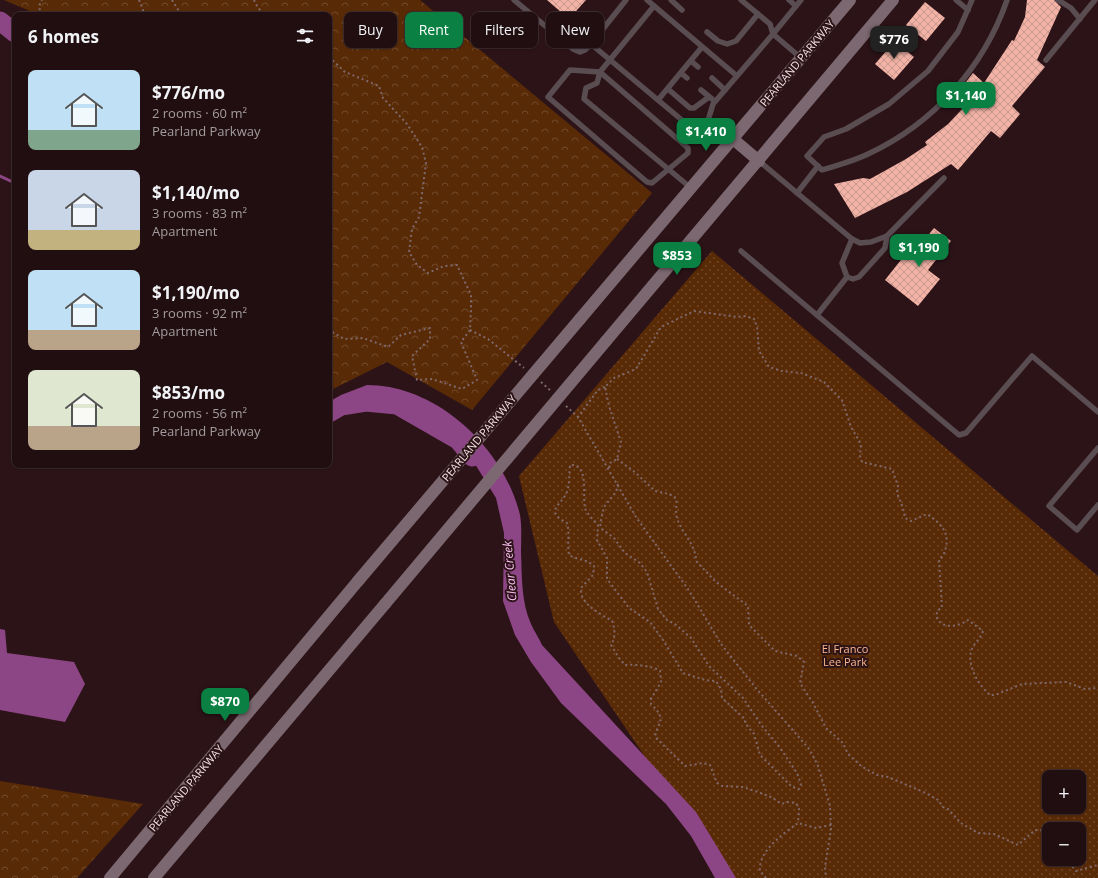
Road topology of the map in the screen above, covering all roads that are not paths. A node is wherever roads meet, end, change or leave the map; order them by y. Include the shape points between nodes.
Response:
1 (514, 0) edge
2 (626, 0) edge
3 (647, 0) edge
4 (671, 0) edge
5 (741, 0) edge
6 (789, 0) edge
7 (801, 0) edge
8 (850, 0) edge
9 (893, 0) edge
10 (956, 0) edge
11 (972, 0) edge
12 (1007, 0) edge
13 (1058, 0) edge
14 (1095, 0) edge
15 (1098, 2) edge
16 (654, 6) junction
17 (796, 6) junction
18 (682, 10) dead end
19 (968, 10) junction
20 (758, 14) junction
21 (1080, 19) junction
22 (546, 26) edge
23 (604, 27) edge
24 (707, 32) dead end
25 (773, 34) junction
26 (702, 47) junction
27 (573, 48) edge
28 (587, 48) edge
29 (595, 48) edge
30 (801, 58) junction
31 (609, 59) junction
32 (1046, 60) dead end
33 (691, 61) junction
34 (698, 67) dead end
35 (600, 72) junction
36 (681, 73) junction
37 (737, 76) junction
38 (687, 78) dead end
39 (712, 78) dead end
40 (668, 89) junction
41 (701, 90) dead end
42 (725, 90) junction
43 (709, 97) junction
44 (658, 100) junction
45 (715, 102) junction
46 (707, 124) junction
47 (733, 140) junction
48 (759, 161) junction
49 (818, 166) junction
50 (668, 170) junction
51 (944, 178) dead end
52 (692, 188) junction
53 (797, 193) junction
54 (887, 236) junction
55 (852, 239) junction
56 (740, 251) dead end
57 (847, 277) junction
58 (816, 315) junction
59 (1098, 412) edge
60 (1098, 448) edge
61 (1098, 506) edge
62 (110, 878) edge
63 (154, 878) edge

1 - 22 lane
2 - 23 lane
3 - 16 lane
4 - 18 lane
5 - 20 lane
6 - 17 lane
7 - 17 lane
8 - 30 main road, PEARLAND PARKWAY
9 - 48 main road
10 - 19 lane
11 - 19 lane
12 - 49 lane via 977,61 941,104 906,132 868,154 822,170
13 - 21 lane via 1064,2
14 - 15 lane
14 - 21 lane
16 - 26 lane
16 - 31 lane
17 - 25 lane
19 - 49 lane via 958,32 945,50 913,85 871,115 846,129 824,137 807,156
20 - 24 lane via 736,41 731,43 718,41
20 - 25 lane via 770,24
21 - 32 lane
25 - 30 lane
25 - 37 lane
26 - 33 lane
26 - 37 lane
27 - 28 lane via 580,52
29 - 31 lane
30 - 47 main road, PEARLAND PARKWAY
31 - 35 lane
31 - 44 lane
33 - 34 lane
33 - 36 lane
35 - 50 lane via 597,82 586,88 584,99
35 - 50 lane via 688,148 688,153
35 - 50 lane via 570,70 548,97 647,182 652,183
36 - 38 lane
36 - 40 lane
37 - 42 lane
39 - 42 lane
40 - 43 lane via 690,108 694,108
40 - 44 lane
41 - 43 lane
42 - 45 lane
43 - 45 lane
44 - 46 lane via 683,121
45 - 46 lane
46 - 47 lane
47 - 48 main road
47 - 52 main road, PEARLAND PARKWAY
48 - 53 lane
48 - 63 main road, bridge
49 - 53 lane
50 - 52 lane
51 - 54 lane
52 - 62 main road, PEARLAND PARKWAY, bridge
53 - 55 lane
54 - 55 lane via 860,243
54 - 57 lane via 884,248 859,277
55 - 57 lane via 842,263
56 - 58 lane
57 - 58 lane
58 - 59 lane via 959,435 966,433 1032,356
60 - 61 lane via 1049,506 1077,530

